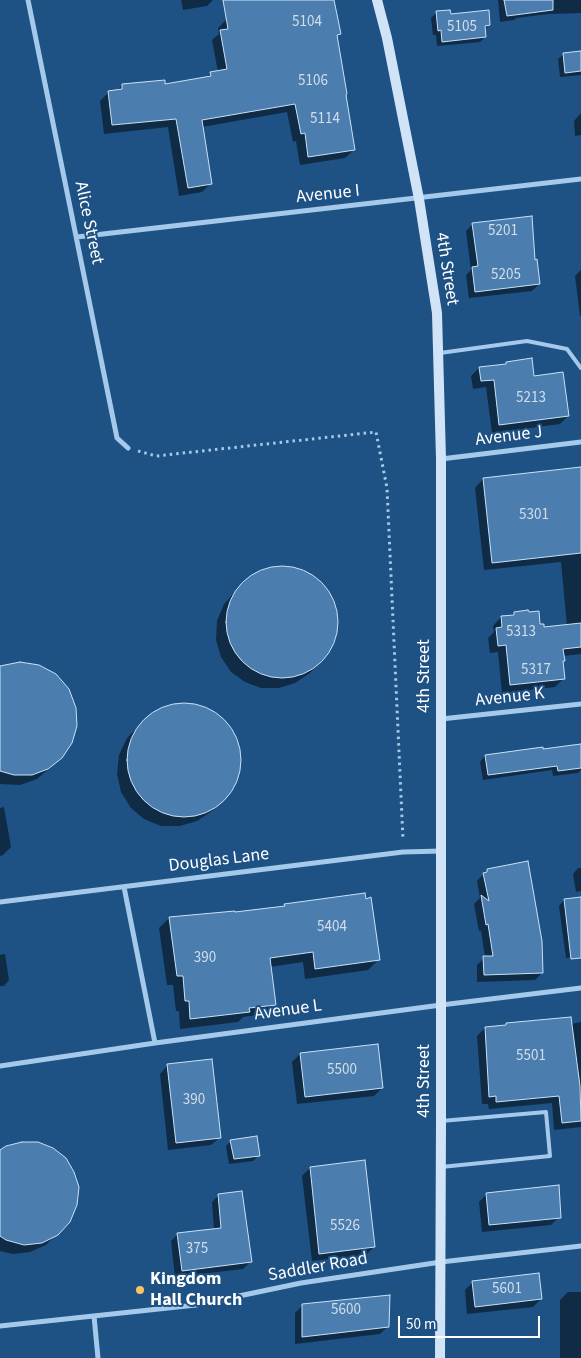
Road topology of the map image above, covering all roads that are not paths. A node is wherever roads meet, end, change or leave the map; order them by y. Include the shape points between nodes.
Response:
1 (28, 0) edge
2 (378, 0) edge
3 (581, 180) edge
4 (419, 199) junction
5 (77, 237) junction
6 (439, 353) junction
7 (581, 368) edge
8 (581, 442) edge
9 (128, 448) road end
10 (441, 459) junction
11 (581, 704) edge
12 (441, 719) junction
13 (441, 851) junction
14 (124, 887) junction
15 (0, 902) edge
16 (581, 988) edge
17 (441, 1005) junction
18 (155, 1042) junction
19 (0, 1066) edge
20 (441, 1121) junction
21 (441, 1167) junction
22 (581, 1246) edge
23 (441, 1262) junction
24 (94, 1316) junction
25 (0, 1326) edge
26 (98, 1358) edge
27 (440, 1358) edge

1 - 5 street, Alice Street
2 - 4 main road, 4th Street
3 - 4 street, Avenue I
4 - 5 street, Avenue I
4 - 6 main road, 4th Street via 437,313
5 - 9 street, Alice Street via 118,438
6 - 7 lane via 527,341 567,349
6 - 10 main road, 4th Street
8 - 10 street, Avenue J
10 - 12 main road, 4th Street
11 - 12 street, Avenue K
12 - 13 main road, 4th Street
13 - 14 street, Douglas Lane via 403,852
13 - 17 main road, 4th Street
14 - 15 street, Douglas Lane
14 - 18 street
16 - 17 street, Avenue L
17 - 18 street, Avenue L
17 - 20 main road, 4th Street
18 - 19 street, Avenue L
20 - 21 main road, 4th Street
20 - 21 lane via 546,1112 550,1156
21 - 23 main road, 4th Street
22 - 23 street, Saddler Road
23 - 24 street, Saddler Road via 301,1283 196,1305
23 - 27 main road, 4th Street
24 - 25 street, Saddler Road
24 - 26 street

